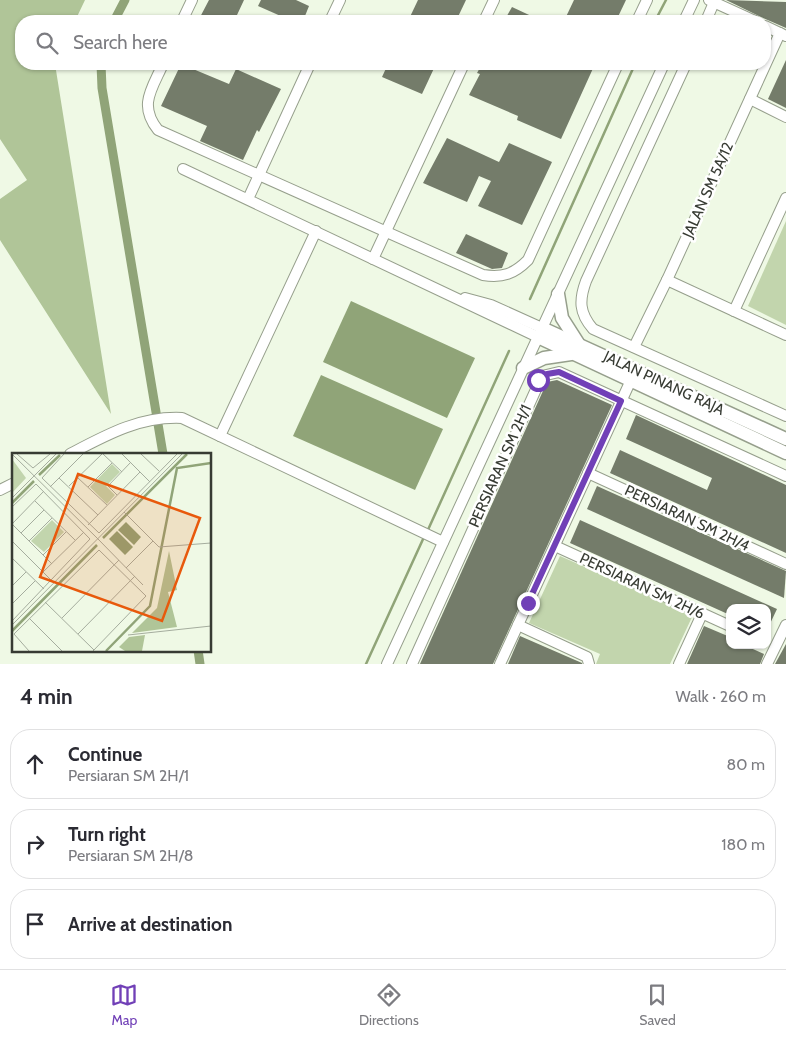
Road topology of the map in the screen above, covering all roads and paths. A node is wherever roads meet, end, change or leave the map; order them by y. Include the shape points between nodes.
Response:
1 (192, 0) edge
2 (340, 0) edge
3 (494, 0) edge
4 (647, 0) edge
5 (694, 0) edge
6 (713, 1) edge
7 (185, 15) edge
8 (333, 15) edge
9 (487, 15) edge
10 (640, 15) edge
11 (687, 15) edge
12 (708, 15) edge
13 (742, 15) edge
14 (771, 29) edge
15 (783, 34) edge
16 (771, 58) edge
17 (160, 70) edge
18 (307, 70) edge
19 (461, 70) edge
20 (615, 70) edge
21 (661, 70) edge
22 (683, 70) edge
23 (765, 70) edge
24 (750, 99) junction
25 (786, 117) edge
26 (183, 169) dead end
27 (260, 174) junction
28 (786, 198) edge
29 (248, 199) junction
30 (316, 231) junction
31 (386, 231) junction
32 (373, 259) junction
33 (667, 280) junction
34 (558, 294) junction
35 (734, 311) junction
36 (540, 332) junction
37 (786, 335) edge
38 (634, 347) junction
39 (576, 349) junction
40 (523, 368) junction
41 (631, 380) junction
42 (621, 401) junction
43 (786, 416) edge
44 (220, 436) junction
45 (786, 439) edge
46 (72, 453) edge
47 (786, 453) edge
48 (588, 472) junction
49 (786, 476) edge
50 (12, 483) edge
51 (0, 490) edge
52 (443, 542) junction
53 (555, 546) junction
54 (786, 564) edge
55 (702, 614) junction
56 (726, 624) edge
57 (518, 625) junction
58 (786, 625) edge
59 (772, 644) edge
60 (387, 664) edge
61 (412, 664) edge
62 (500, 664) edge
63 (589, 664) edge
64 (679, 664) edge
65 (767, 664) edge

1 - 7 street
2 - 8 street
3 - 9 street
4 - 10 street
5 - 11 street
6 - 12 street
6 - 13 street
14 - 15 street
15 - 16 street, JALAN SM 5A/12
17 - 27 street via 147,108 150,120 158,130
18 - 27 street
19 - 31 street
20 - 31 street via 528,260 519,270 507,276 484,275
21 - 34 street
22 - 38 street via 581,293 584,319 593,329
23 - 24 street, JALAN SM 5A/12
24 - 25 street
24 - 33 street, JALAN SM 5A/12
26 - 29 street
27 - 29 street
27 - 31 street
28 - 35 street
29 - 30 street
30 - 32 street
30 - 44 street
31 - 32 street
32 - 36 street via 448,294 491,305
33 - 35 street
33 - 38 street, JALAN SM 5A/12
34 - 36 street
34 - 39 main road via 562,318
35 - 37 street
36 - 39 main road, JALAN PINANG RAJA
36 - 40 street
38 - 43 street
39 - 40 main road
39 - 41 main road
39 - 45 main road, JALAN PINANG RAJA
40 - 52 street
41 - 42 street
41 - 47 main road
42 - 48 street
42 - 49 street, PERSIARAN SM 2H/1
42 - 61 street, PERSIARAN SM 2H/1 via 559,372 538,380
44 - 46 street via 182,418 146,420 128,424
44 - 52 street
48 - 53 street
48 - 54 street, PERSIARAN SM 2H/4
50 - 51 street
52 - 60 street
53 - 55 street, PERSIARAN SM 2H/6
53 - 57 street
55 - 56 street, PERSIARAN SM 2H/6
55 - 64 street
57 - 62 street
57 - 63 street via 587,657
58 - 59 street
59 - 65 street

